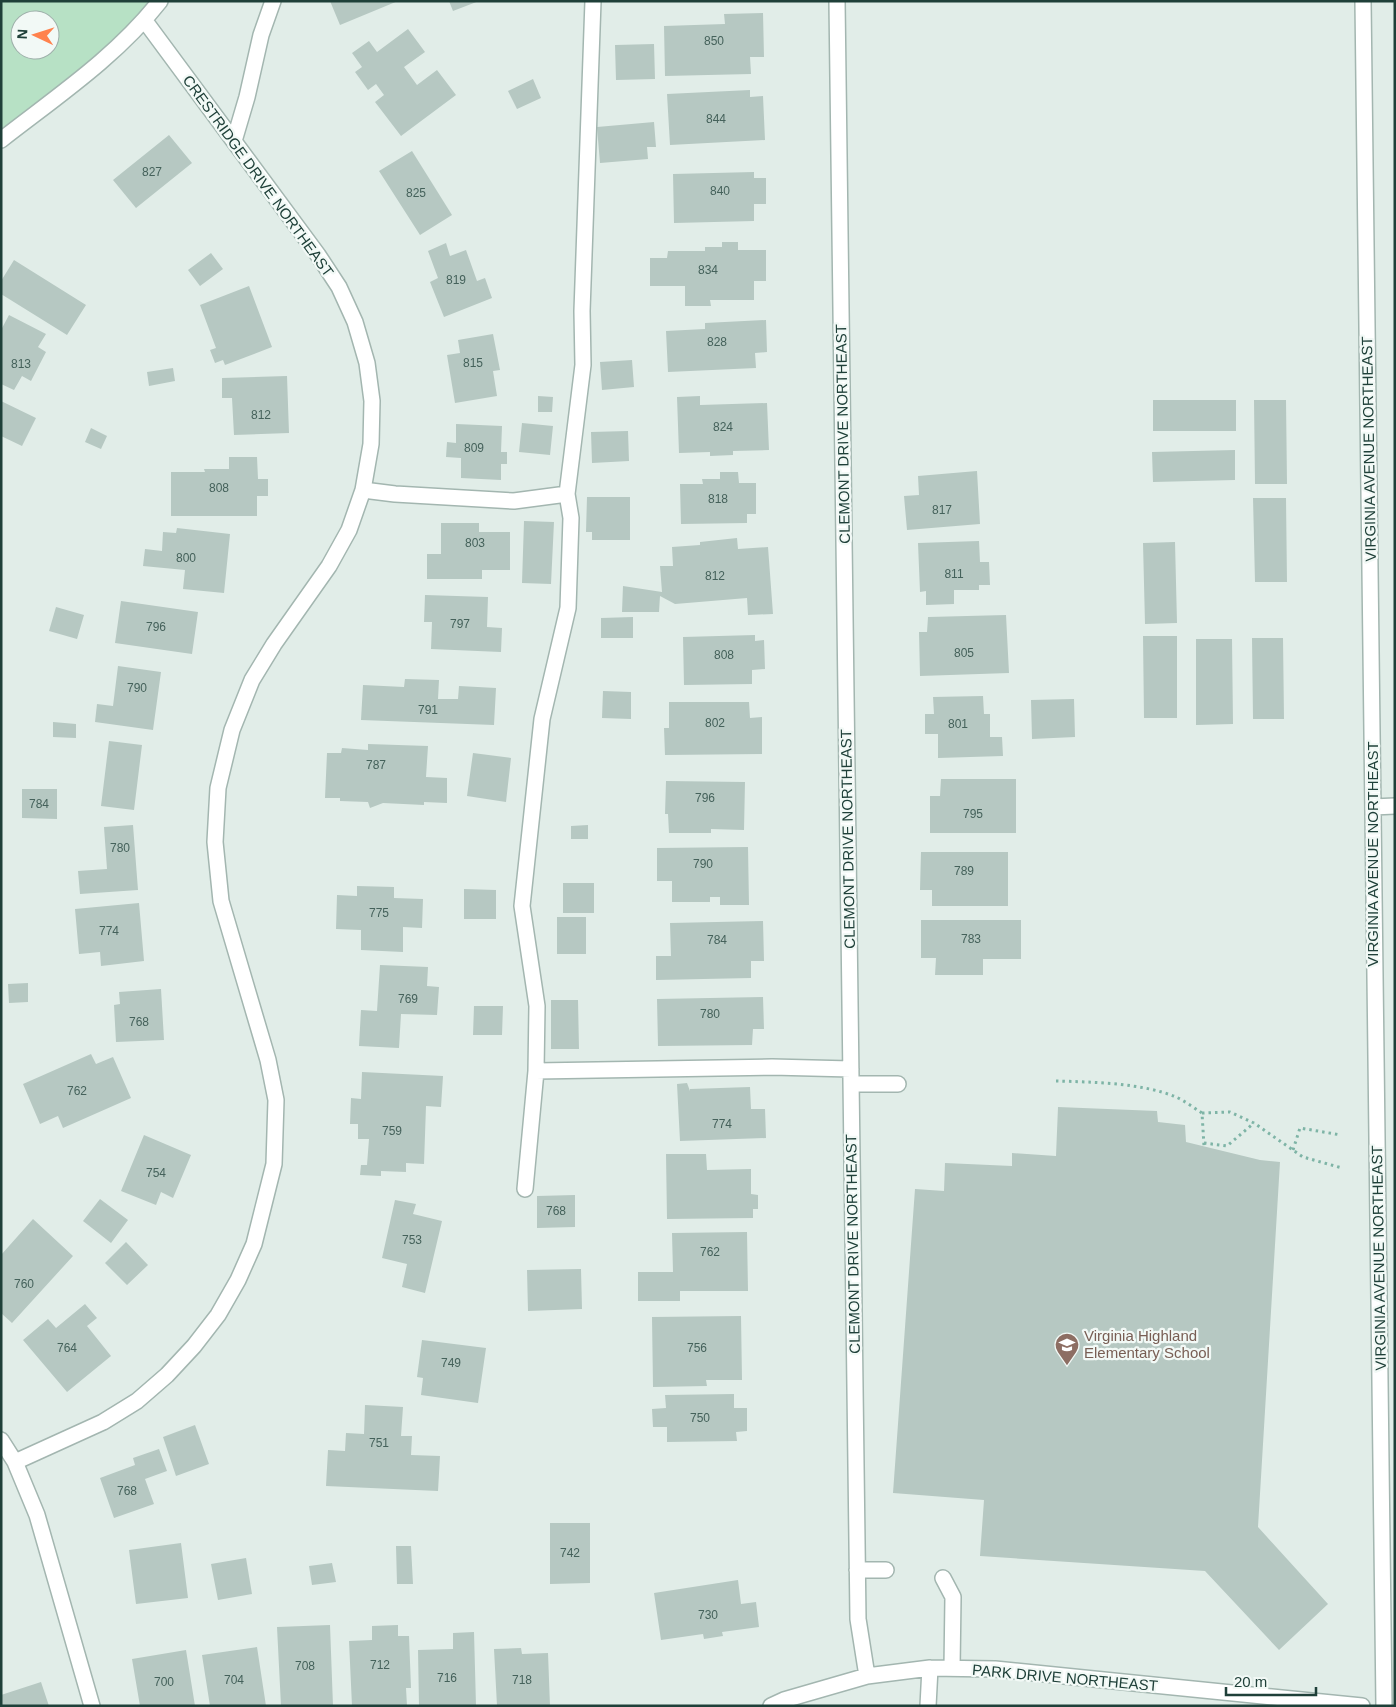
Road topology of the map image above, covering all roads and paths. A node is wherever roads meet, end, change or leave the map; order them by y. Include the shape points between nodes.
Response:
1 (160, 1) edge
2 (273, 1) edge
3 (593, 1) edge
4 (837, 1) edge
5 (1363, 1) edge
6 (144, 20) junction
7 (1, 140) edge
8 (234, 141) junction
9 (363, 490) junction
10 (567, 494) junction
11 (1395, 806) edge
12 (1373, 807) junction
13 (536, 1071) junction
14 (851, 1077) junction
15 (1056, 1081) dead end
16 (898, 1084) dead end
17 (1202, 1113) junction
18 (1254, 1124) junction
19 (1341, 1135) dead end
20 (1293, 1150) junction
21 (1342, 1168) dead end
22 (525, 1189) dead end
23 (1, 1440) edge
24 (15, 1462) junction
25 (857, 1570) junction
26 (886, 1570) dead end
27 (943, 1578) dead end
28 (1389, 1610) edge
29 (930, 1668) junction
30 (952, 1668) junction
31 (868, 1676) junction
32 (92, 1706) edge
33 (771, 1706) edge
34 (928, 1706) edge
35 (1362, 1706) edge
36 (1384, 1706) edge

1 - 6 street
2 - 8 street via 261,34
3 - 10 street via 583,365
4 - 14 street, CLEMONT DRIVE NORTHEAST
5 - 12 street, VIRGINIA AVENUE NORTHEAST
6 - 7 street via 103,60
6 - 8 street, CRESTRIDGE DRIVE NORTHEAST
8 - 9 street, CRESTRIDGE DRIVE NORTHEAST via 318,255 339,287 355,322 367,363 372,401 371,444
9 - 10 street via 514,501
9 - 24 street, CRESTRIDGE DRIVE NORTHEAST via 349,530 329,566 252,680 232,730 218,788 215,842 220,901 268,1060 276,1100 274,1164 254,1244 218,1315 167,1376 137,1401 103,1422
10 - 13 street via 571,518 568,608 542,719 522,906 537,1006
11 - 12 street
12 - 28 street, VIRGINIA AVENUE NORTHEAST
13 - 14 street via 772,1067
13 - 22 street
14 - 16 street
14 - 25 street, CLEMONT DRIVE NORTHEAST
15 - 17 path via 1149,1088 1177,1097
17 - 18 path via 1230,1112
17 - 18 path via 1204,1144 1227,1146
18 - 20 path
19 - 20 path via 1300,1128
20 - 21 path via 1302,1157
23 - 24 street
24 - 32 street via 37,1515
25 - 26 street
25 - 31 street, CLEMONT DRIVE NORTHEAST via 858,1619
27 - 30 street via 952,1597
28 - 36 street, VIRGINIA AVENUE NORTHEAST
29 - 30 street, PARK DRIVE NORTHEAST
29 - 31 street, PARK DRIVE NORTHEAST
29 - 34 street
30 - 35 street, PARK DRIVE NORTHEAST via 1005,1670
31 - 33 street, PARK DRIVE NORTHEAST

